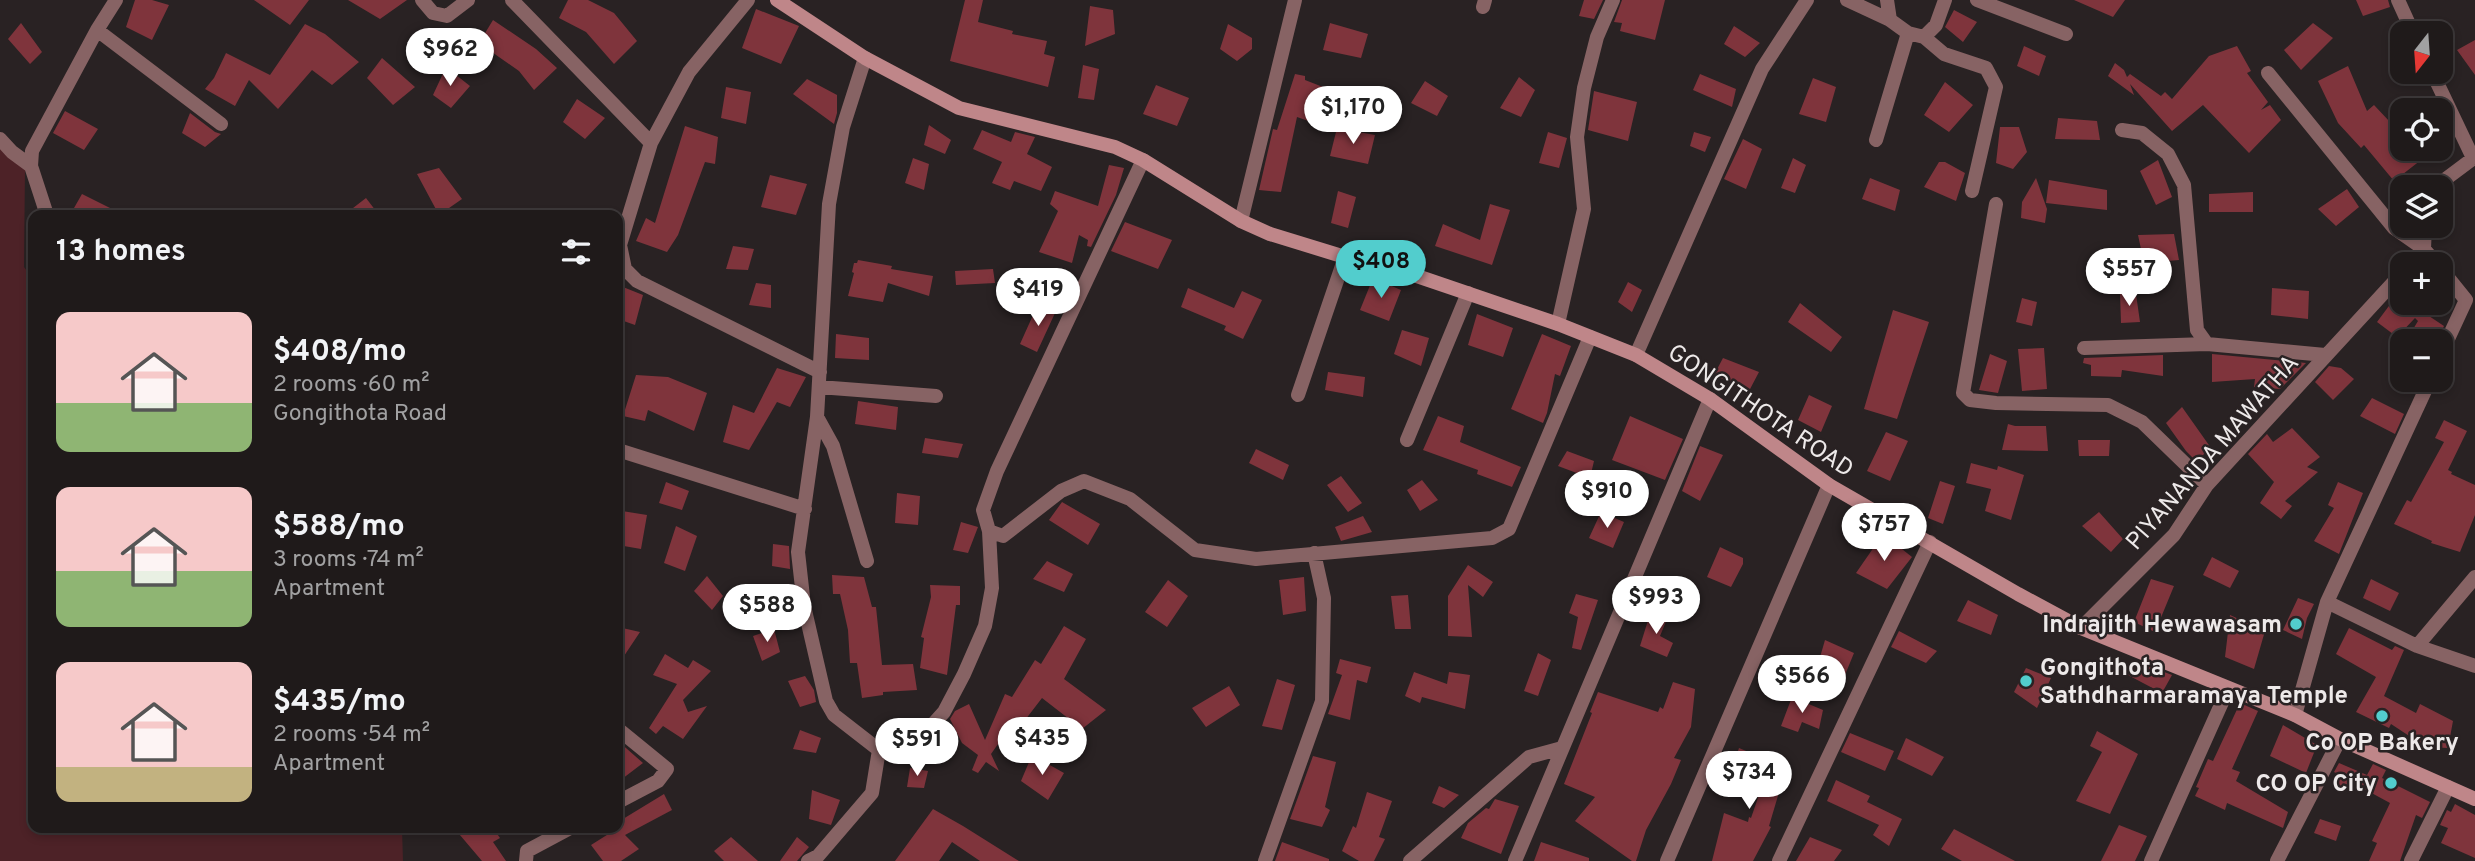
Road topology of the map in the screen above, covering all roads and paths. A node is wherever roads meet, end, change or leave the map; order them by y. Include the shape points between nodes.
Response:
1 (116, 0) edge
2 (422, 0) edge
3 (468, 0) edge
4 (512, 0) edge
5 (748, 0) edge
6 (777, 0) edge
7 (1295, 0) edge
8 (1613, 0) edge
9 (1807, 0) edge
10 (1847, 0) edge
11 (1886, 0) edge
12 (1945, 0) edge
13 (1977, 0) edge
14 (2398, 0) edge
15 (1890, 20) junction
16 (2408, 21) edge
17 (97, 30) junction
18 (1908, 33) junction
19 (2066, 34) dead end
20 (1924, 37) junction
21 (865, 58) junction
22 (2268, 73) dead end
23 (2438, 84) edge
24 (221, 124) dead end
25 (2122, 130) dead end
26 (0, 139) edge
27 (1876, 140) dead end
28 (651, 143) junction
29 (2474, 158) edge
30 (1143, 160) junction
31 (30, 166) junction
32 (2452, 175) edge
33 (1972, 191) dead end
34 (1996, 204) dead end
35 (45, 210) edge
36 (1241, 221) junction
37 (623, 235) edge
38 (2424, 238) edge
39 (2424, 249) junction
40 (2421, 252) edge
41 (2427, 252) edge
42 (1345, 257) junction
43 (623, 270) edge
44 (2453, 284) edge
45 (2390, 286) edge
46 (1468, 293) junction
47 (1558, 324) junction
48 (2453, 329) edge
49 (1590, 337) junction
50 (2207, 344) junction
51 (2084, 348) dead end
52 (1636, 355) junction
53 (2325, 355) junction
54 (819, 380) junction
55 (2424, 392) edge
56 (1298, 395) dead end
57 (936, 396) dead end
58 (1710, 399) junction
59 (817, 417) junction
60 (1407, 440) dead end
61 (623, 452) edge
62 (1829, 485) junction
63 (2207, 485) junction
64 (805, 509) junction
65 (989, 531) junction
66 (1930, 542) junction
67 (1314, 553) junction
68 (867, 561) dead end
69 (2475, 577) edge
70 (2327, 602) junction
71 (2081, 628) junction
72 (2417, 646) junction
73 (2475, 666) edge
74 (2228, 690) junction
75 (2295, 715) junction
76 (623, 733) edge
77 (2340, 739) junction
78 (1562, 748) junction
79 (878, 750) junction
80 (2448, 787) junction
81 (623, 799) edge
82 (2475, 799) edge
83 (560, 833) edge
84 (526, 861) edge
85 (808, 861) edge
86 (1265, 861) edge
87 (1410, 861) edge
88 (1515, 861) edge
89 (1667, 861) edge
90 (1779, 861) edge
91 (2151, 861) edge
92 (2277, 861) edge
93 (2411, 861) edge

1 - 17 street
2 - 3 street via 433,13 447,16
4 - 28 street
5 - 28 street via 689,72
6 - 21 street, GONGITHOTA ROAD
7 - 36 street
8 - 47 street via 1584,88 1577,138 1584,209
9 - 52 street via 1762,69
10 - 15 street
11 - 15 street
12 - 20 street via 1936,25
13 - 19 street
14 - 16 street
15 - 18 street
17 - 24 street
17 - 31 street via 32,151
18 - 20 street
18 - 27 street
20 - 33 street via 1944,54 1986,68 1996,87
21 - 30 street, GONGITHOTA ROAD via 959,108 1115,147
21 - 54 street via 843,127 829,204
22 - 39 street via 2394,228
23 - 29 street
25 - 50 street via 2142,133 2168,154 2184,185 2197,330
26 - 31 street
28 - 37 street
29 - 32 street
30 - 36 street, GONGITHOTA ROAD
30 - 65 street via 997,471 983,510
31 - 35 street
34 - 63 street via 1963,393 1970,400 1996,403 2108,405 2142,422
36 - 42 street, GONGITHOTA ROAD
38 - 39 street
39 - 40 street
39 - 41 street
42 - 46 street, GONGITHOTA ROAD
42 - 56 street
43 - 54 street
44 - 48 street via 2466,300
45 - 53 street, PIYANANDA MAWATHA
46 - 47 street, GONGITHOTA ROAD
46 - 60 street
47 - 49 street, GONGITHOTA ROAD
49 - 52 street, GONGITHOTA ROAD
49 - 67 street via 1509,529 1492,538
50 - 51 street
50 - 53 street
52 - 58 street, GONGITHOTA ROAD
53 - 63 street, PIYANANDA MAWATHA
54 - 57 street
54 - 59 street
55 - 70 street
58 - 62 street, GONGITHOTA ROAD
58 - 78 street
59 - 64 street
59 - 68 street via 833,446
61 - 64 street
62 - 66 street, GONGITHOTA ROAD
62 - 89 street
63 - 71 street, PIYANANDA MAWATHA via 2174,535
64 - 79 street via 799,552 803,592 826,701 834,715
65 - 67 street via 1003,536 1061,491 1084,481 1130,499 1195,550 1256,559
65 - 79 street via 992,588 985,626 964,674 944,712 926,732
66 - 71 street, GONGITHOTA ROAD
66 - 90 street
67 - 86 street via 1324,598 1322,701
69 - 72 street
70 - 72 street
70 - 75 street
71 - 74 street, GONGITHOTA ROAD
72 - 73 street
74 - 75 street, GONGITHOTA ROAD
74 - 91 street
75 - 77 street, GONGITHOTA ROAD
76 - 81 street via 667,769 658,781
77 - 80 street, GONGITHOTA ROAD
77 - 92 street
78 - 87 street via 1529,757
78 - 88 street
79 - 85 street via 872,793 818,856
80 - 82 street, GONGITHOTA ROAD
80 - 93 street
83 - 84 street via 527,850

